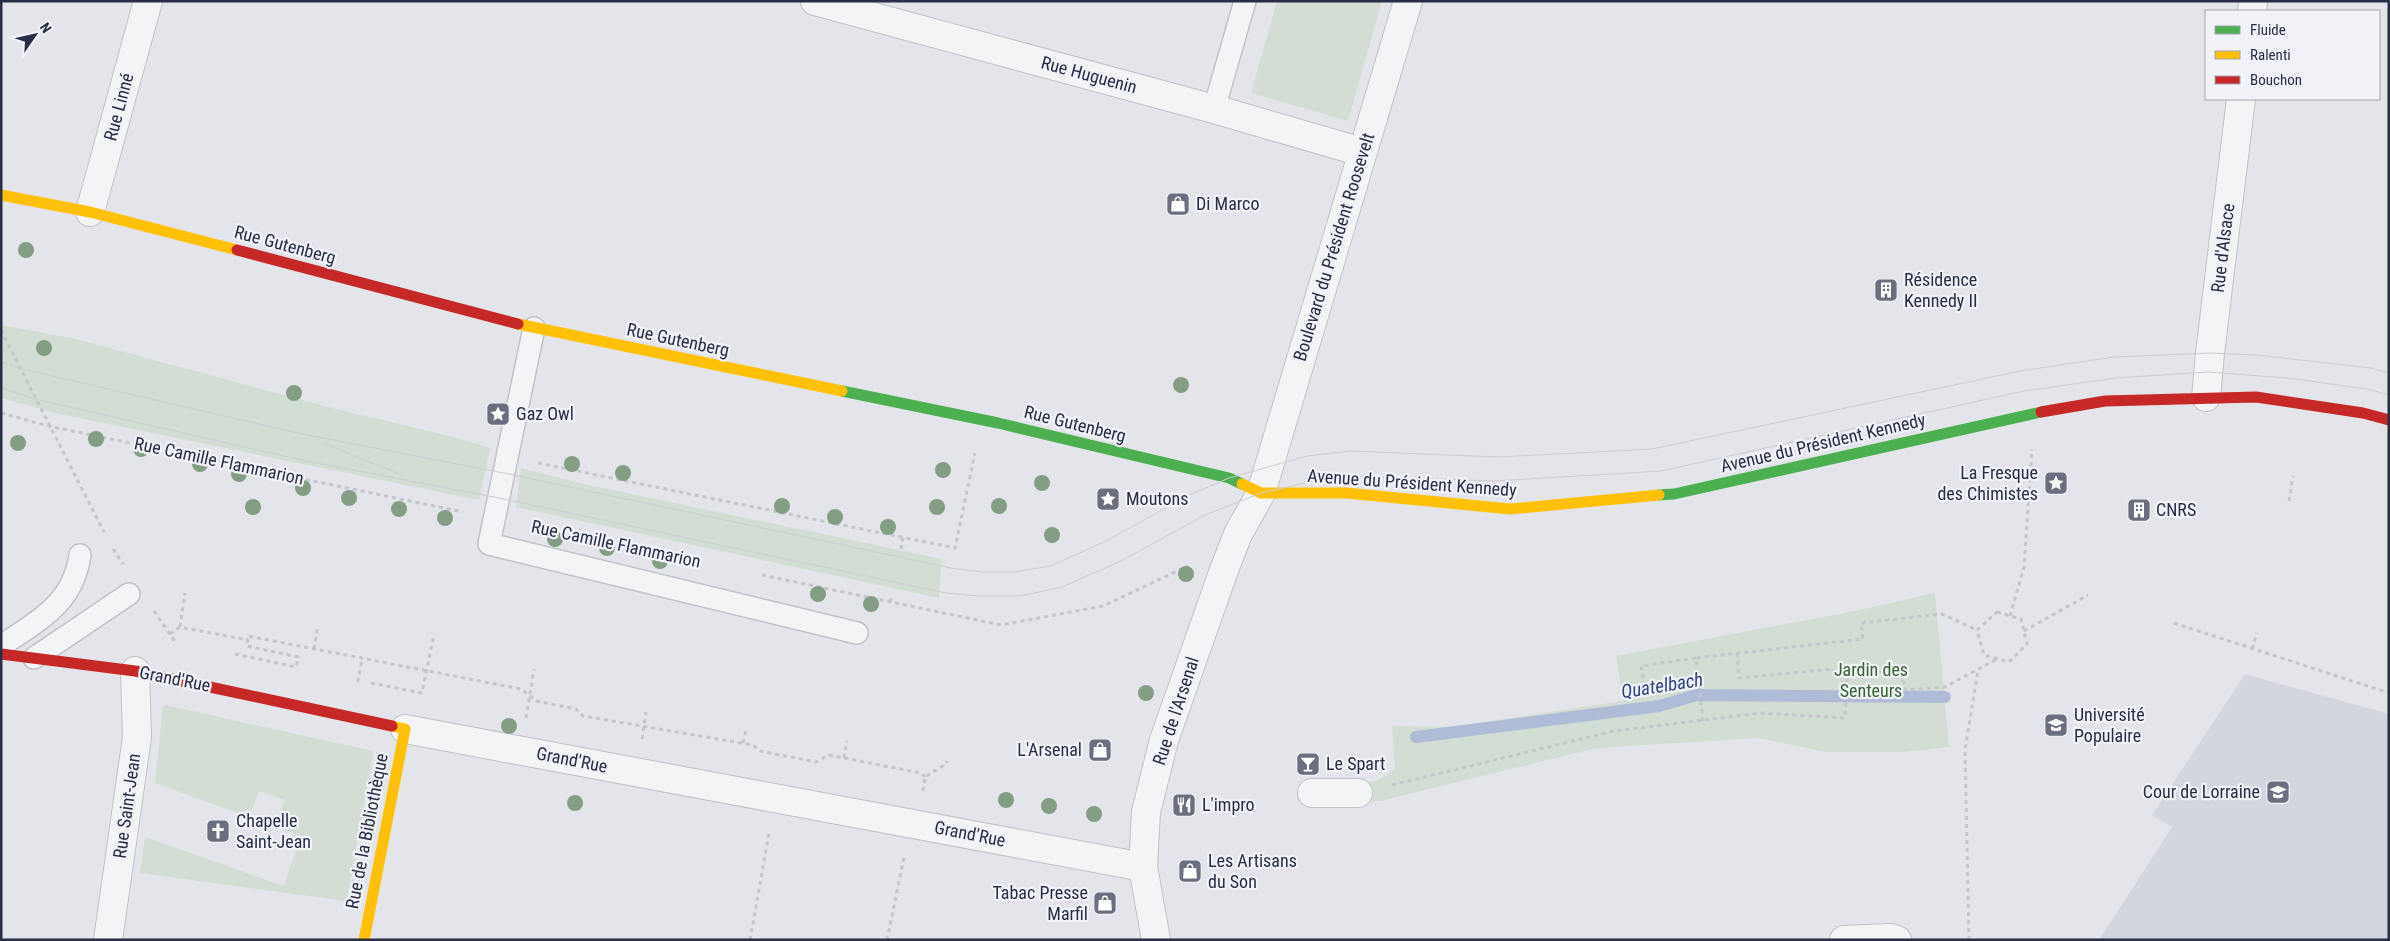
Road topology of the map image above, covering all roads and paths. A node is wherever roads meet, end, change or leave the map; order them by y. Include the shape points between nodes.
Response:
1 (148, 1) edge
2 (815, 1) edge
3 (1245, 1) edge
4 (1408, 1) edge
5 (2241, 100) edge
6 (1214, 109) junction
7 (1362, 152) junction
8 (1, 195) edge
9 (90, 212) junction
10 (534, 328) junction
11 (1, 330) edge
12 (2206, 398) junction
13 (1, 413) edge
14 (2027, 414) junction
15 (982, 420) junction
16 (2389, 420) edge
17 (48, 426) junction
18 (508, 456) junction
19 (2293, 476) dead end
20 (1261, 493) junction
21 (2289, 501) dead end
22 (494, 518) junction
23 (104, 532) dead end
24 (903, 538) junction
25 (109, 541) dead end
26 (901, 549) dead end
27 (80, 555) dead end
28 (124, 565) dead end
29 (1224, 570) junction
30 (756, 573) dead end
31 (185, 593) dead end
32 (129, 594) dead end
33 (892, 594) dead end
34 (2088, 595) dead end
35 (890, 602) junction
36 (149, 603) dead end
37 (2010, 616) junction
38 (2174, 623) dead end
39 (318, 625) dead end
40 (180, 627) junction
41 (1977, 630) junction
42 (2024, 631) junction
43 (856, 633) dead end
44 (2257, 633) dead end
45 (170, 634) junction
46 (434, 634) dead end
47 (248, 640) junction
48 (1, 646) edge
49 (178, 646) dead end
50 (314, 649) junction
51 (2252, 650) junction
52 (228, 652) dead end
53 (1737, 653) junction
54 (1, 654) edge
55 (34, 658) junction
56 (362, 658) junction
57 (1696, 658) junction
58 (1997, 659) junction
59 (534, 669) dead end
60 (1978, 670) junction
61 (136, 671) junction
62 (426, 671) junction
63 (1847, 674) junction
64 (363, 682) dead end
65 (368, 683) dead end
66 (1698, 683) junction
67 (2389, 693) edge
68 (530, 696) junction
69 (1703, 721) junction
70 (405, 728) junction
71 (746, 730) dead end
72 (847, 741) dead end
73 (743, 744) junction
74 (521, 750) junction
75 (844, 758) junction
76 (947, 761) dead end
77 (925, 777) junction
78 (1312, 793) dead end
79 (1358, 793) joint
80 (922, 794) dead end
81 (775, 798) junction
82 (910, 823) junction
83 (1143, 867) junction
84 (108, 940) edge
85 (364, 940) edge
86 (750, 940) edge
87 (887, 940) edge
88 (1156, 940) edge
89 (1844, 940) edge
90 (1897, 940) edge
91 (1969, 940) edge

1 - 9 street, Rue Linné
2 - 6 street, Rue Huguenin
3 - 6 lane
4 - 7 street, Boulevard du Président Roosevelt
5 - 12 street, Rue d'Alsace
6 - 7 street, Rue Huguenin
7 - 20 street, Boulevard du Président Roosevelt
8 - 9 street, Rue Gutenberg
9 - 10 street, Rue Gutenberg
10 - 15 street, Rue Gutenberg
10 - 18 lane
11 - 17 path
12 - 14 street, Avenue du Président Kennedy via 2105,401
12 - 16 street, Avenue du Président Kennedy via 2256,397 2364,413
13 - 17 path, Rue Camille Flammarion
14 - 20 street, Avenue du Président Kennedy via 1674,494 1510,509 1346,493
14 - 37 path via 2032,445 2024,566
15 - 20 street, Rue Gutenberg via 1229,478
15 - 24 path via 955,548
17 - 22 path, Rue Camille Flammarion
17 - 23 path
18 - 22 lane
18 - 24 path
19 - 21 path
20 - 29 street, Rue de l'Arsenal via 1238,534
22 - 43 lane via 489,544
24 - 26 path
25 - 28 path
27 - 48 lane via 75,580 59,604
29 - 35 path via 1187,566 1103,606 1001,625
29 - 83 street, Rue de l'Arsenal via 1164,740 1146,812
30 - 35 path
31 - 40 path
32 - 55 lane
33 - 35 path
34 - 42 path
36 - 45 path
37 - 41 path via 1997,612
37 - 42 path via 2021,619
38 - 51 path
39 - 50 path
40 - 45 path
40 - 47 path
41 - 53 path via 1942,614 1861,623 1863,639
41 - 58 path via 1984,655
42 - 58 path via 2027,644 2009,662
44 - 51 path
45 - 49 path
46 - 62 path
47 - 50 path via 248,636
47 - 52 path via 247,646 298,656 296,667
50 - 56 path
51 - 67 path
53 - 57 path
53 - 63 path via 1739,678 1833,669 1833,675
54 - 55 street, Grand'Rue
55 - 61 street, Grand'Rue
56 - 62 path
56 - 64 path via 358,681
57 - 66 path
57 - 66 path via 1641,666 1645,689
58 - 60 path
59 - 68 path
60 - 63 path via 1944,687 1905,690 1901,671
60 - 91 path via 1964,750
61 - 70 street, Grand'Rue
61 - 84 street, Rue Saint-Jean via 137,737
62 - 65 path via 422,693
62 - 68 path via 521,689
63 - 69 path via 1845,718 1761,713
66 - 69 path
68 - 73 path via 576,709 584,716
68 - 74 path
69 - 79 path via 1614,732
70 - 74 street, Grand'Rue
70 - 85 street, Rue de la Bibliothèque
71 - 73 path
72 - 75 path
73 - 75 path via 753,745 760,751 816,762 828,755
74 - 81 street, Grand'Rue
75 - 77 path via 921,772
76 - 77 path
77 - 80 path
78 - 79 street
81 - 82 street, Grand'Rue
81 - 86 path
82 - 83 street, Grand'Rue
82 - 87 path
83 - 88 street, Rue de l'Arsenal
89 - 90 street

